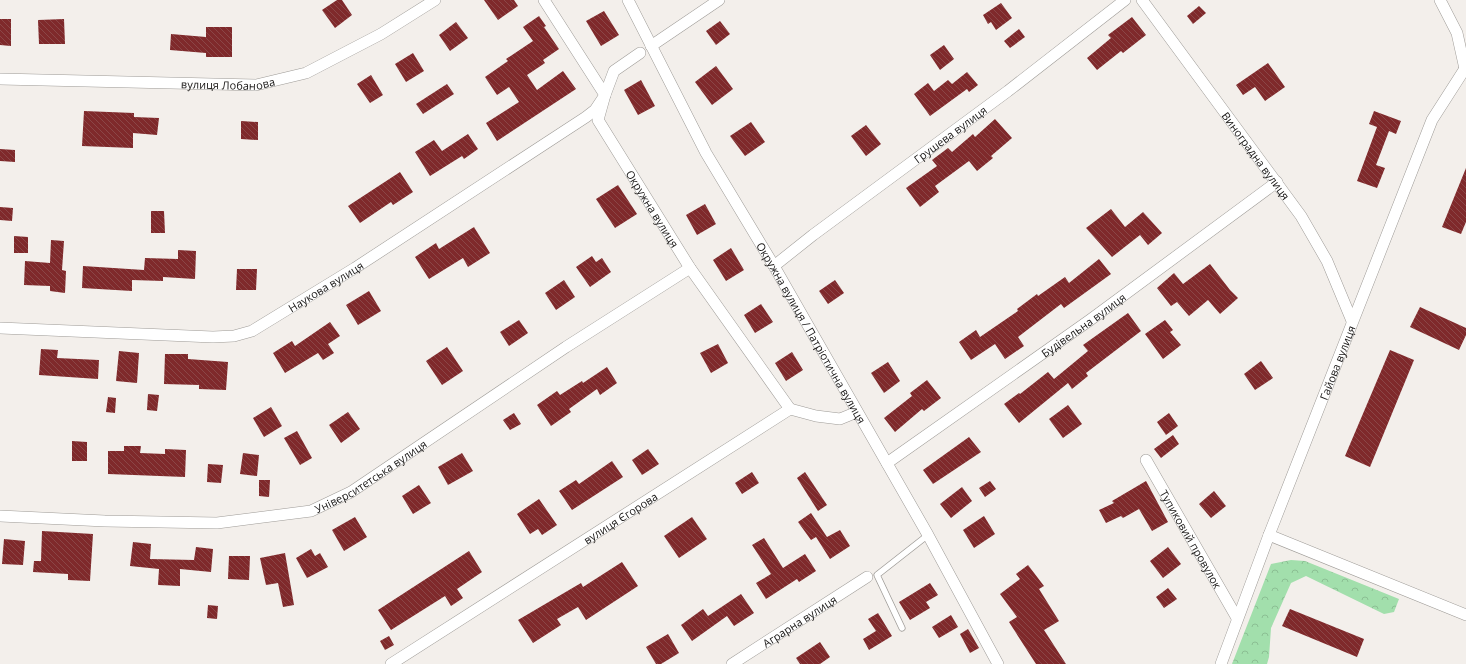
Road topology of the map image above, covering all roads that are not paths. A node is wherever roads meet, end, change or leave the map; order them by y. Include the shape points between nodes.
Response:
1 (435, 0) edge
2 (544, 0) edge
3 (628, 0) edge
4 (719, 0) edge
5 (1125, 0) edge
6 (1142, 0) edge
7 (1440, 0) edge
8 (651, 46) junction
9 (640, 53) dead end
10 (1466, 68) edge
11 (0, 79) edge
12 (605, 95) junction
13 (1277, 182) junction
14 (774, 266) junction
15 (690, 268) junction
16 (1352, 321) junction
17 (0, 328) edge
18 (790, 409) junction
19 (857, 412) junction
20 (1146, 460) dead end
21 (887, 463) junction
22 (0, 516) edge
23 (928, 535) junction
24 (1269, 535) junction
25 (867, 577) dead end
26 (1466, 614) edge
27 (1237, 618) junction
28 (902, 628) dead end
29 (391, 664) edge
30 (732, 664) edge
31 (998, 664) edge
32 (1221, 664) edge

1 - 11 street, вулиця Лобанова via 381,34 306,73 256,85
2 - 12 street
3 - 8 street, Окружна вулиця / Патріотична вулиця
4 - 8 street
5 - 14 street, Грушева вулиця
6 - 13 street, Виноградна вулиця
7 - 10 street via 1457,33
8 - 14 street, Окружна вулиця / Патріотична вулиця via 706,153
9 - 12 street via 614,71
10 - 16 street, Гайова вулиця via 1432,120
12 - 15 street, Окружна вулиця via 598,120
12 - 17 street, Наукова вулиця via 595,110 586,117 355,268 252,331 234,336 213,337
13 - 16 street, Виноградна вулиця via 1301,216 1327,261
13 - 21 street, Будівельна вулиця via 1090,320
14 - 19 street, Окружна вулиця / Патріотична вулиця
15 - 18 street, Окружна вулиця
15 - 22 street, Університетська вулиця via 566,347 352,492 311,511 217,523
16 - 24 street, Гайова вулиця
18 - 19 street via 840,419
18 - 29 street, вулиця Єгорова
19 - 21 street, Окружна вулиця / Патріотична вулиця
20 - 27 street, Тупиковий провулок
21 - 23 street, Окружна вулиця / Патріотична вулиця
23 - 28 lane via 877,575
23 - 31 street, Окружна вулиця / Патріотична вулиця
24 - 26 street
24 - 27 street, Гайова вулиця
25 - 30 street, Аграрна вулиця
27 - 32 street, Гайова вулиця

